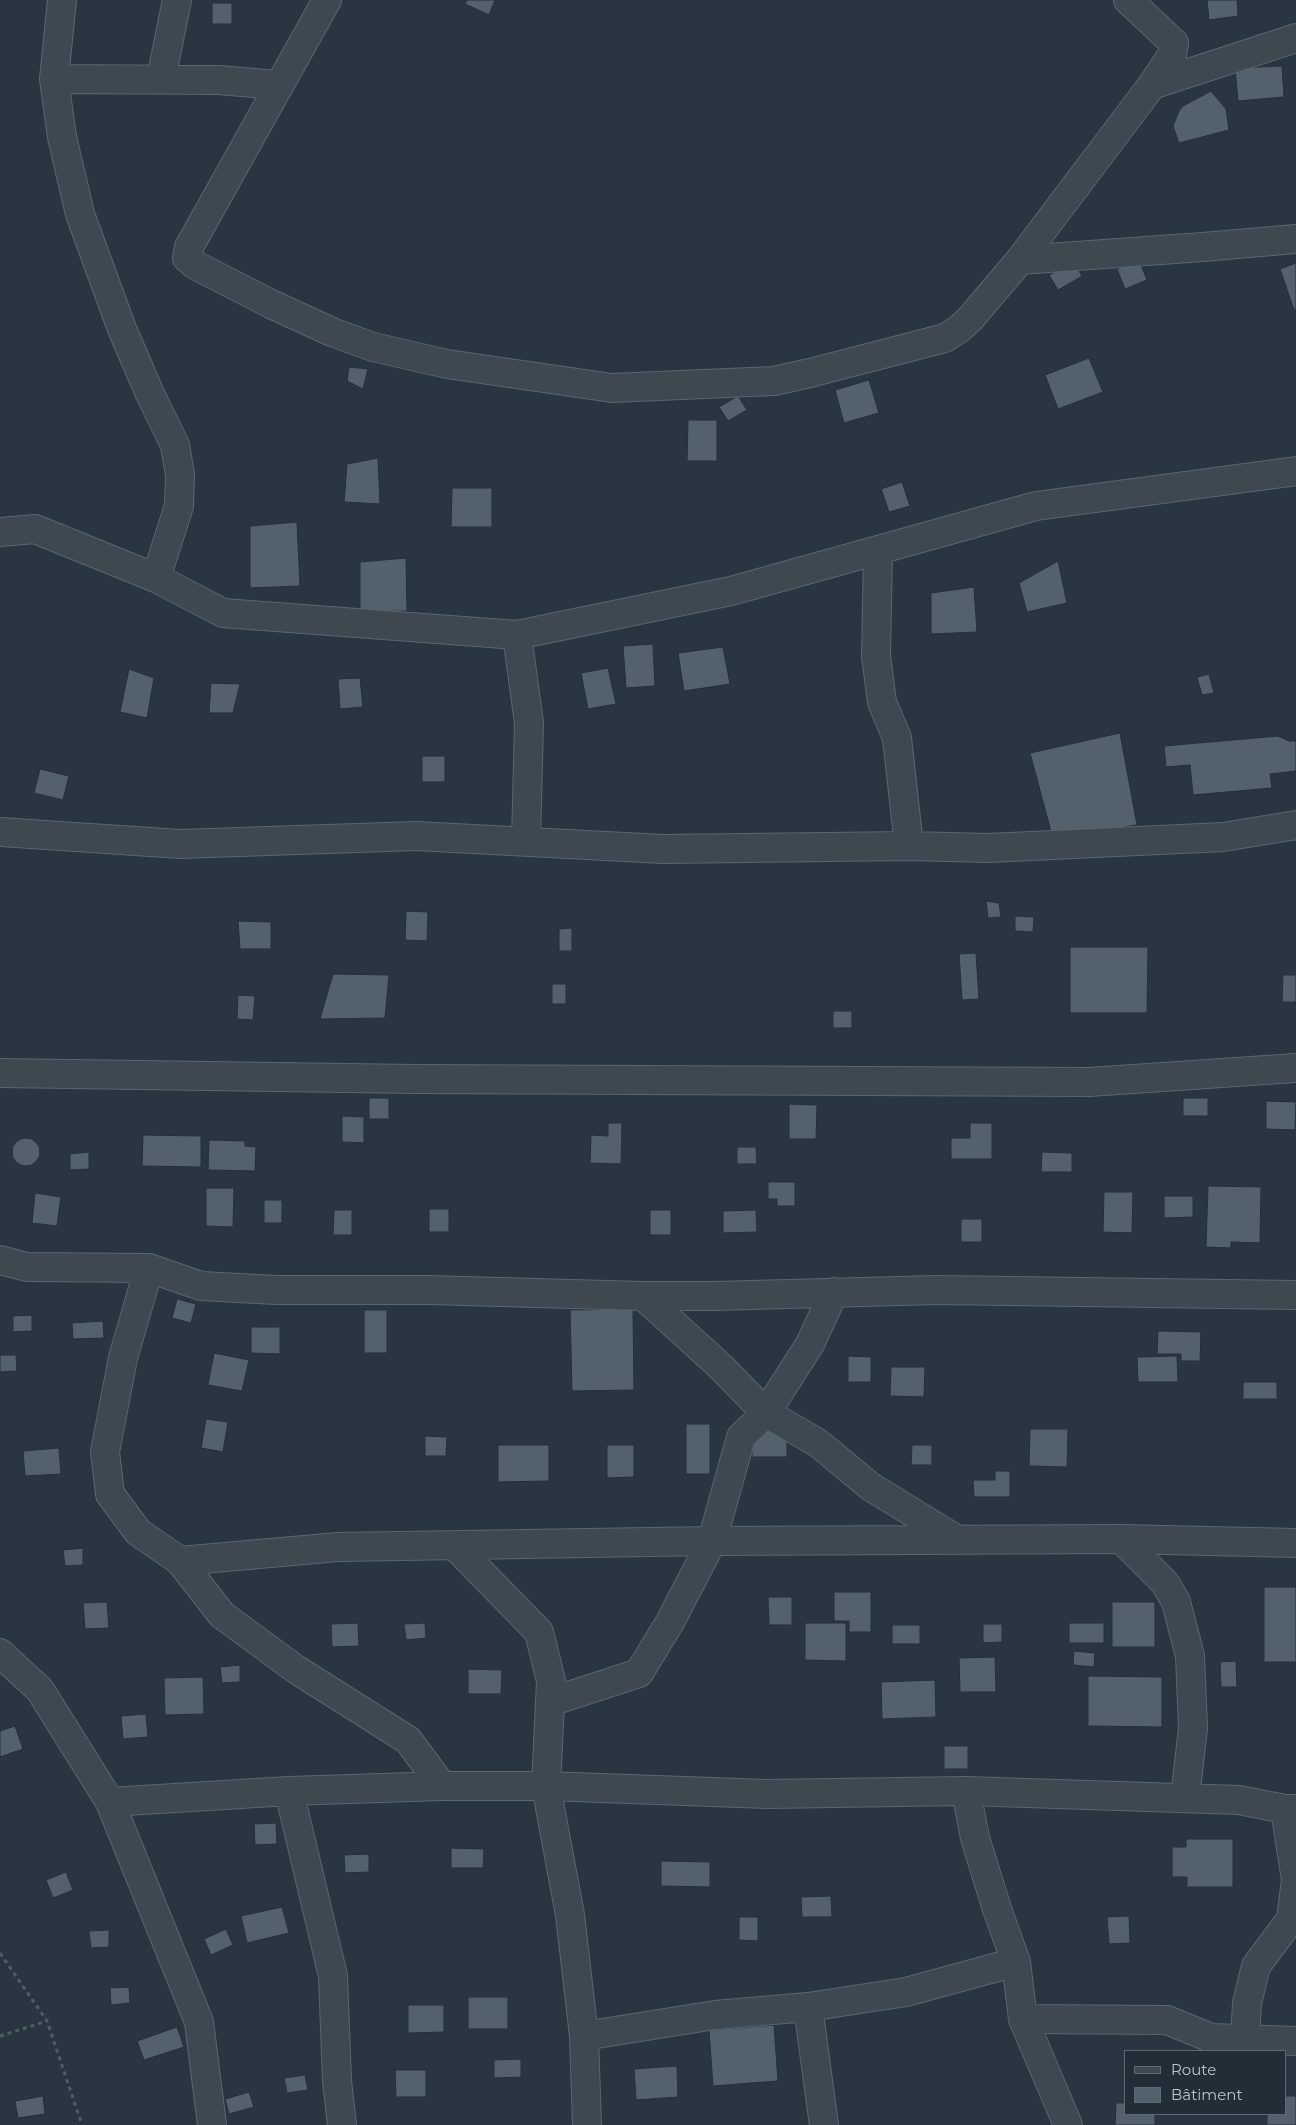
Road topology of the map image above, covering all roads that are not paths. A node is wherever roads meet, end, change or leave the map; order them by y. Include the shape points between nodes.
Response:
1 (62, 0) edge
2 (177, 0) edge
3 (327, 0) edge
4 (1128, 0) edge
5 (1296, 38) edge
6 (54, 79) junction
7 (161, 79) junction
8 (277, 85) junction
9 (1152, 85) junction
10 (1296, 239) edge
11 (1020, 260) junction
12 (1296, 471) edge
13 (0, 532) edge
14 (878, 550) junction
15 (156, 578) junction
16 (517, 636) junction
17 (1296, 825) edge
18 (0, 832) edge
19 (526, 841) junction
20 (909, 846) junction
21 (1296, 1068) edge
22 (0, 1073) edge
23 (0, 1260) edge
24 (149, 1268) junction
25 (834, 1292) junction
26 (1296, 1295) edge
27 (643, 1296) junction
28 (766, 1413) junction
29 (956, 1539) junction
30 (1121, 1539) junction
31 (712, 1540) junction
32 (1296, 1543) edge
33 (455, 1546) junction
34 (180, 1561) junction
35 (0, 1653) edge
36 (550, 1702) junction
37 (442, 1786) junction
38 (546, 1786) junction
39 (289, 1791) junction
40 (966, 1791) junction
41 (1185, 1798) junction
42 (110, 1802) junction
43 (1290, 1809) edge
44 (1296, 1880) edge
45 (1016, 1962) junction
46 (808, 2007) junction
47 (1023, 2019) junction
48 (584, 2036) junction
49 (1245, 2038) junction
50 (1296, 2041) edge
51 (212, 2125) edge
52 (342, 2125) edge
53 (587, 2125) edge
54 (824, 2125) edge
55 (1068, 2125) edge

1 - 6 street
2 - 7 street
3 - 8 street
4 - 9 street via 1174,43 1172,55
5 - 9 street
6 - 7 street
6 - 15 street via 62,137 80,214 122,330 175,445 180,475 179,506
7 - 8 street
8 - 11 street via 189,247 187,258 271,304 373,347 447,364 612,388 774,381 945,338 970,319
9 - 11 street
10 - 11 street
12 - 14 street via 1036,506
13 - 15 street via 35,529
14 - 16 street via 731,591
14 - 20 street via 876,656 882,702 897,738
15 - 16 street via 223,613
16 - 19 street via 529,723
17 - 20 street via 1223,837 989,848
18 - 19 street via 180,844 416,836
19 - 20 street via 663,849
21 - 22 street via 1089,1082 415,1079
23 - 24 street via 27,1267
24 - 27 street via 201,1286
24 - 34 street via 123,1358 105,1452 110,1494 138,1532
25 - 26 street via 937,1290
25 - 27 street
25 - 28 street via 810,1344
27 - 28 street
28 - 29 street via 818,1443 871,1486
28 - 31 street via 741,1437
29 - 30 street
29 - 31 street
30 - 32 street
30 - 41 street via 1165,1583 1176,1602 1190,1656 1193,1728
31 - 33 street
31 - 36 street via 670,1622 639,1673
33 - 34 street via 338,1547
33 - 36 street via 539,1632 551,1681
34 - 37 street via 222,1615 297,1670 408,1740
35 - 42 street via 40,1690
36 - 38 street
37 - 38 street
37 - 39 street
38 - 40 street via 767,1794
38 - 48 street via 570,1915
39 - 42 street
39 - 52 street via 333,1976
40 - 41 street
40 - 45 street via 975,1838
41 - 43 street via 1239,1800
42 - 51 street via 199,2022
43 - 44 street
44 - 49 street via 1291,1918 1256,1966 1247,2003
45 - 46 street via 906,1992
45 - 47 street
46 - 48 street via 715,2015
46 - 54 street
47 - 49 street via 1167,2020 1211,2038
47 - 55 street
48 - 53 street
49 - 50 street

